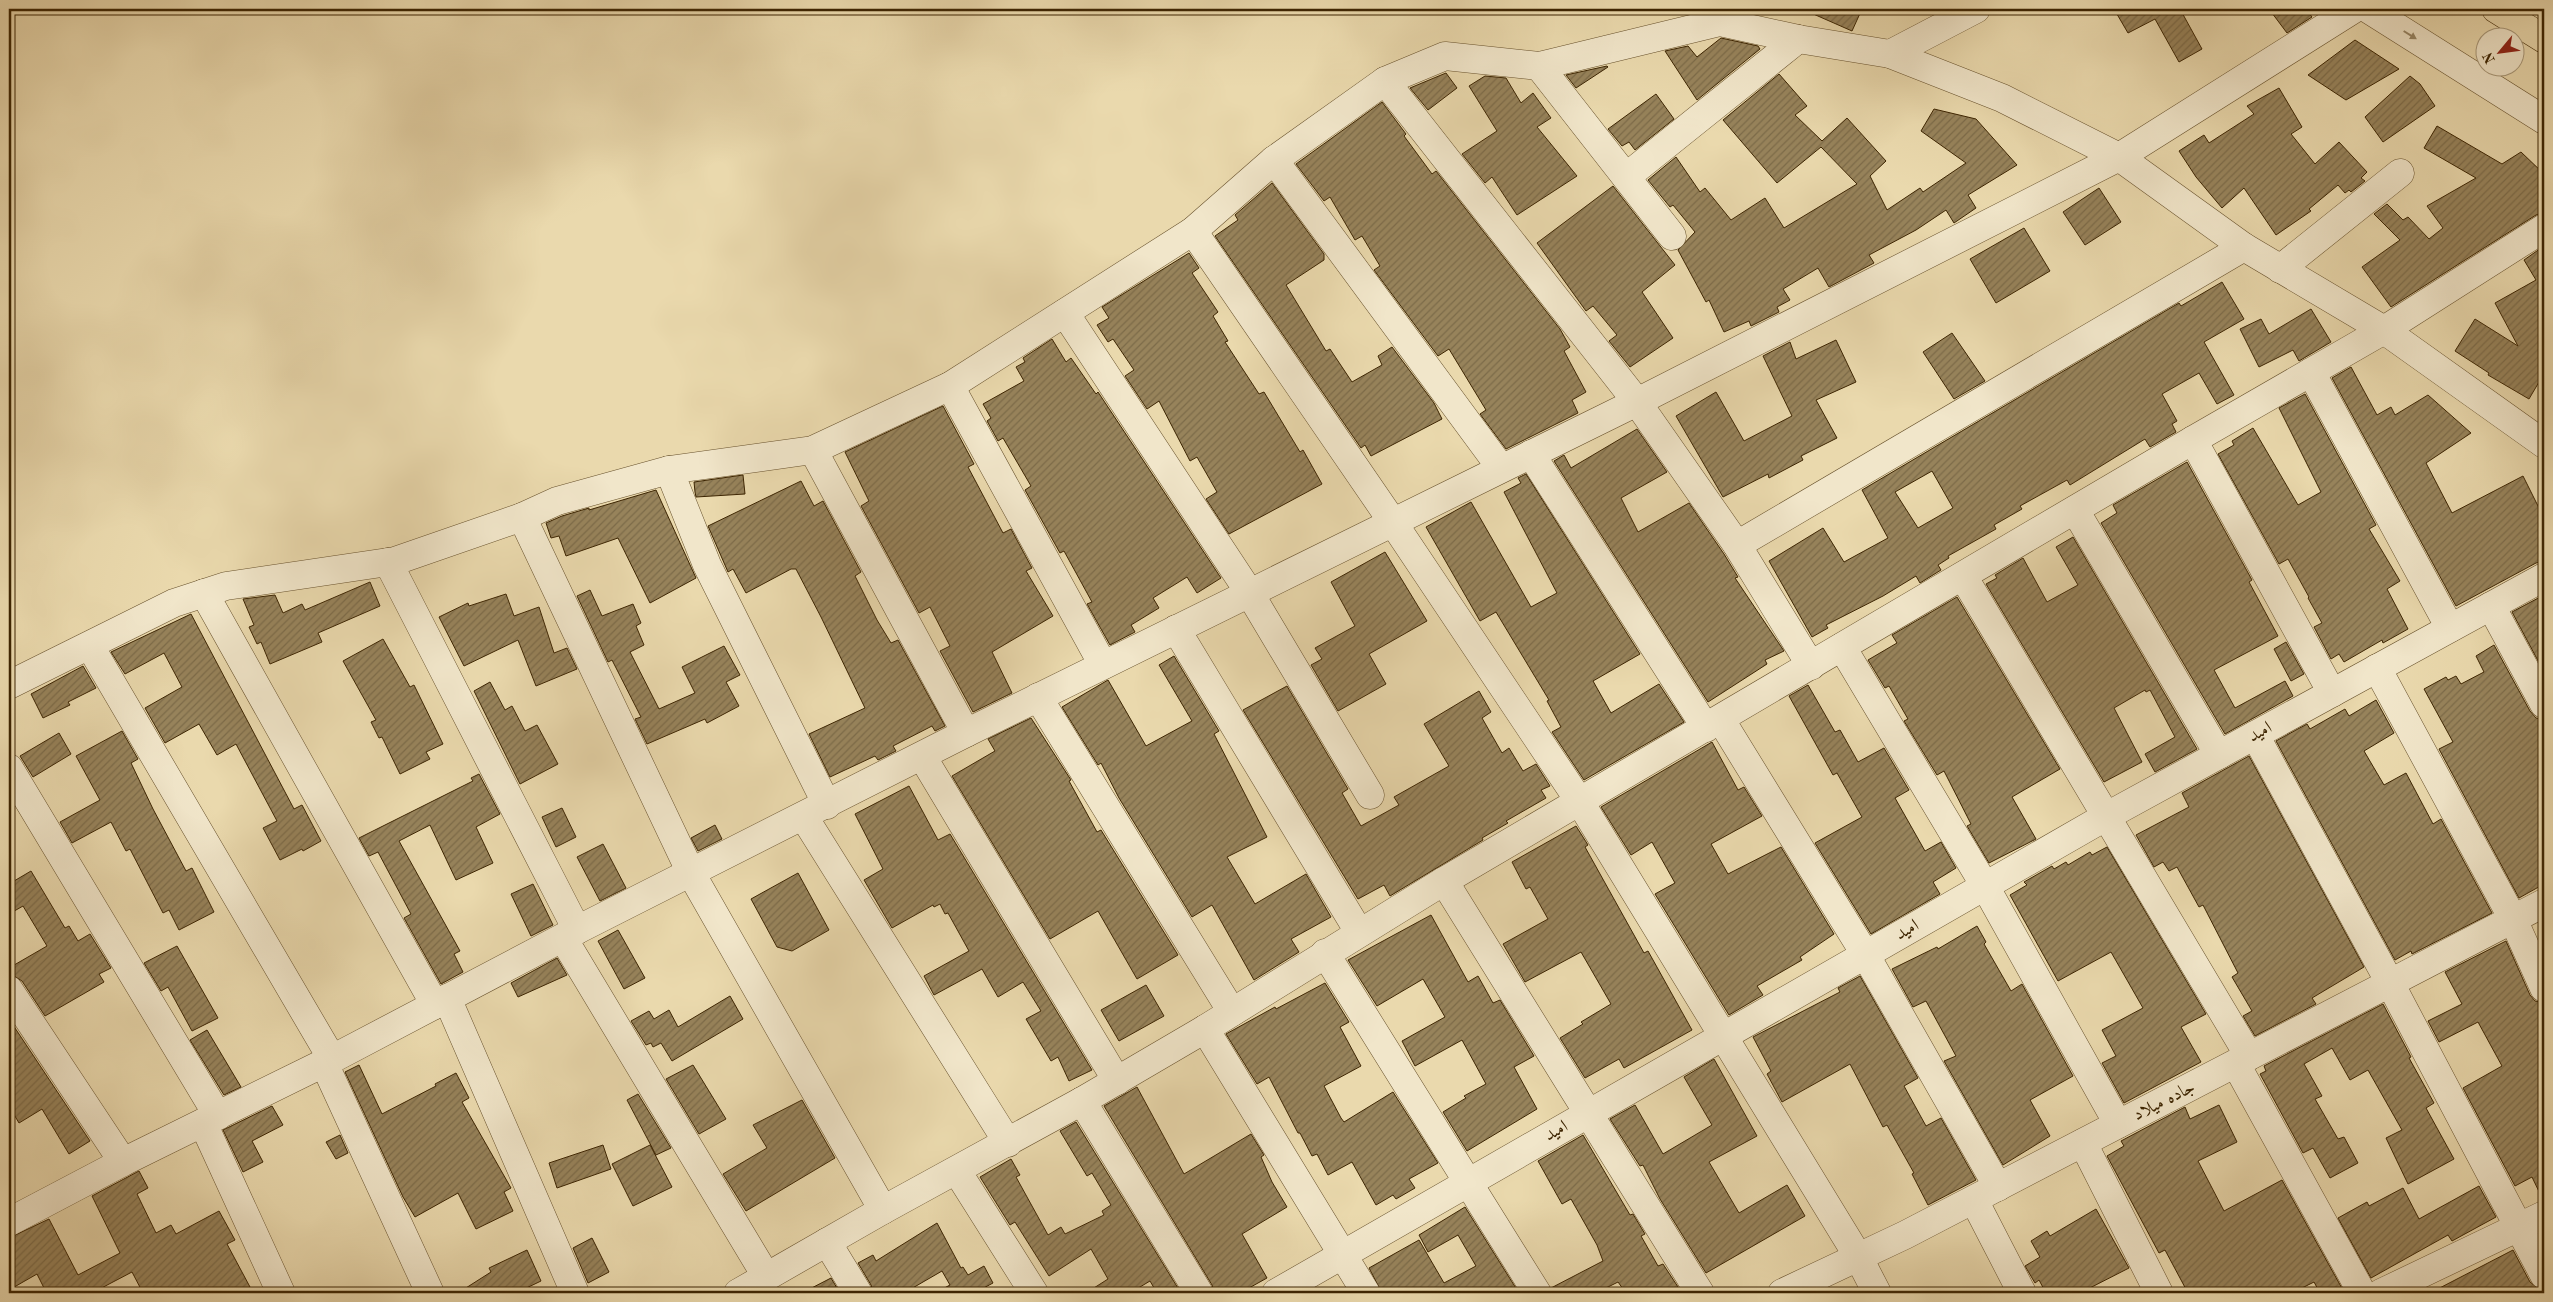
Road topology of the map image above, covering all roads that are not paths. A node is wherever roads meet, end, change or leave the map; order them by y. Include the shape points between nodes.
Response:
1 (1976, 9) edge
2 (2354, 9) edge
3 (2368, 9) edge
4 (2496, 9) edge
5 (1798, 39) junction
6 (2544, 39) edge
7 (1890, 54) junction
8 (1539, 66) junction
9 (1385, 81) junction
10 (2544, 120) edge
11 (2119, 157) junction
12 (1274, 160) junction
13 (2400, 173) dead end
14 (1626, 177) junction
15 (2544, 228) edge
16 (1193, 231) junction
17 (1672, 236) dead end
18 (2244, 247) junction
19 (2280, 269) junction
20 (1065, 313) junction
21 (2384, 330) junction
22 (2311, 372) junction
23 (950, 386) junction
24 (1637, 402) junction
25 (2193, 440) junction
26 (2544, 444) edge
27 (813, 450) junction
28 (1532, 454) junction
29 (1502, 468) junction
30 (669, 470) junction
31 (2075, 510) junction
32 (522, 517) junction
33 (1392, 521) junction
34 (1737, 545) junction
35 (388, 562) junction
36 (1963, 576) junction
37 (2544, 577) edge
38 (1249, 592) junction
39 (204, 593) junction
40 (2491, 606) junction
41 (2450, 628) junction
42 (1176, 629) junction
43 (90, 646) junction
44 (1842, 647) junction
45 (1103, 665) junction
46 (1811, 666) junction
47 (2377, 668) junction
48 (9, 685) edge
49 (2332, 693) junction
50 (1038, 697) junction
51 (2544, 704) edge
52 (1714, 724) junction
53 (966, 733) junction
54 (2255, 735) junction
55 (2219, 755) junction
56 (922, 756) junction
57 (9, 768) edge
58 (1370, 794) dead end
59 (1580, 802) junction
60 (816, 811) junction
61 (2107, 816) junction
62 (691, 873) junction
63 (1444, 881) junction
64 (1985, 886) junction
65 (2544, 903) edge
66 (2513, 919) junction
67 (1359, 932) junction
68 (570, 934) junction
69 (1325, 953) junction
70 (1865, 954) junction
71 (2390, 983) junction
72 (2544, 988) edge
73 (9, 990) edge
74 (441, 1001) junction
75 (1232, 1012) junction
76 (1204, 1029) junction
77 (1722, 1035) junction
78 (2243, 1060) junction
79 (328, 1061) junction
80 (1117, 1080) junction
81 (1082, 1101) junction
82 (1588, 1113) junction
83 (211, 1120) junction
84 (2118, 1124) junction
85 (1008, 1143) junction
86 (2083, 1143) junction
87 (123, 1162) junction
88 (958, 1171) junction
89 (1468, 1182) junction
90 (1998, 1187) junction
91 (1974, 1200) junction
92 (883, 1210) junction
93 (2532, 1220) edge
94 (9, 1222) edge
95 (827, 1242) junction
96 (1343, 1254) junction
97 (1860, 1258) junction
98 (2544, 1275) edge
99 (766, 1276) junction
100 (281, 1293) edge
101 (430, 1293) edge
102 (575, 1293) edge
103 (738, 1293) edge
104 (858, 1293) edge
105 (1034, 1293) edge
106 (1199, 1293) edge
107 (1276, 1293) edge
108 (1366, 1293) edge
109 (1537, 1293) edge
110 (1700, 1293) edge
111 (1782, 1293) edge
112 (1877, 1293) edge
113 (2022, 1293) edge
114 (2159, 1293) edge
115 (2362, 1293) edge
116 (2380, 1293) edge

1 - 7 street
2 - 11 street
3 -> 10 street
4 - 6 highway
5 - 7 street
5 - 8 street via 1720,22
5 - 14 street
7 - 11 street via 2002,98
8 - 9 street via 1445,56
8 - 14 street
9 - 12 street
9 - 24 street
11 - 18 street
11 - 24 street
12 - 16 street
12 - 29 street
13 - 19 street
14 - 17 street
15 - 21 street
16 - 20 street
16 - 33 street
18 - 19 street
18 - 34 street
19 - 21 street
20 - 23 street
20 - 38 street
21 - 22 street
21 - 26 street
22 - 25 street
22 - 41 street
23 - 27 street
23 - 45 street
24 - 28 street
24 - 34 street
25 - 31 street
25 - 49 street
27 - 30 street
27 - 53 street
28 - 29 street
28 - 52 street
29 - 33 street
30 - 32 street via 558,501
30 - 60 street via 707,565
31 - 36 street
31 - 55 street
32 - 35 street
32 - 62 street
33 - 38 street
33 - 59 street
34 - 46 street
35 - 39 street via 243,583
35 - 68 street
36 - 44 street
36 - 61 street
37 - 40 street, امید
38 - 42 street
38 - 58 street
39 - 43 street via 174,603
39 - 74 street
40 - 41 street, امید
40 - 51 street
41 - 47 street, امید
42 - 45 street
42 - 67 street
43 - 48 street
43 - 79 street
44 - 46 street
44 - 64 street
45 - 50 street
46 - 52 street
47 - 49 street, امید
47 - 66 street
49 - 54 street, امید
50 - 53 street
50 - 75 street
52 - 59 street
52 - 70 street
53 - 56 street
54 - 55 street, امید
54 - 71 street
55 - 61 street, امید
56 - 60 street
56 - 80 street
57 - 83 street
59 - 63 street
59 - 77 street
60 - 62 street
60 - 85 street
61 - 64 street, امید
61 - 78 street
62 - 68 street
62 - 92 street
63 - 67 street
63 - 82 street
64 - 70 street, امید
64 - 84 street
65 - 66 street, جاده میلاد
66 - 71 street, جاده میلاد
66 - 72 street
67 - 69 street
68 - 74 street
68 - 99 street
69 - 75 street
69 - 89 street
70 - 77 street, امید
70 - 90 street
71 - 78 street, جاده میلاد
71 - 93 street
73 - 87 street
74 - 79 street
74 - 102 street
75 - 76 street
76 - 80 street
76 - 96 street
77 - 82 street, امید
77 - 97 street
78 - 84 street, جاده میلاد
78 - 115 street
79 - 83 street
79 - 101 street
80 - 81 street
81 - 85 street
81 - 106 street
82 - 89 street, امید
82 - 110 street
83 - 87 street
83 - 100 street
84 - 86 street, جاده میلاد
85 - 88 street
86 - 90 street, جاده میلاد
86 - 114 street
87 - 94 street
88 - 92 street
88 - 105 street
89 - 96 street, امید
89 - 109 street
90 - 91 street, جاده میلاد
91 - 97 street, جاده میلاد
91 - 113 street
92 - 95 street
93 - 98 street
93 - 116 street
95 - 99 street
95 - 104 street
96 - 107 street, امید
96 - 108 street
97 - 111 street, جاده میلاد
97 - 112 street
99 - 103 street

